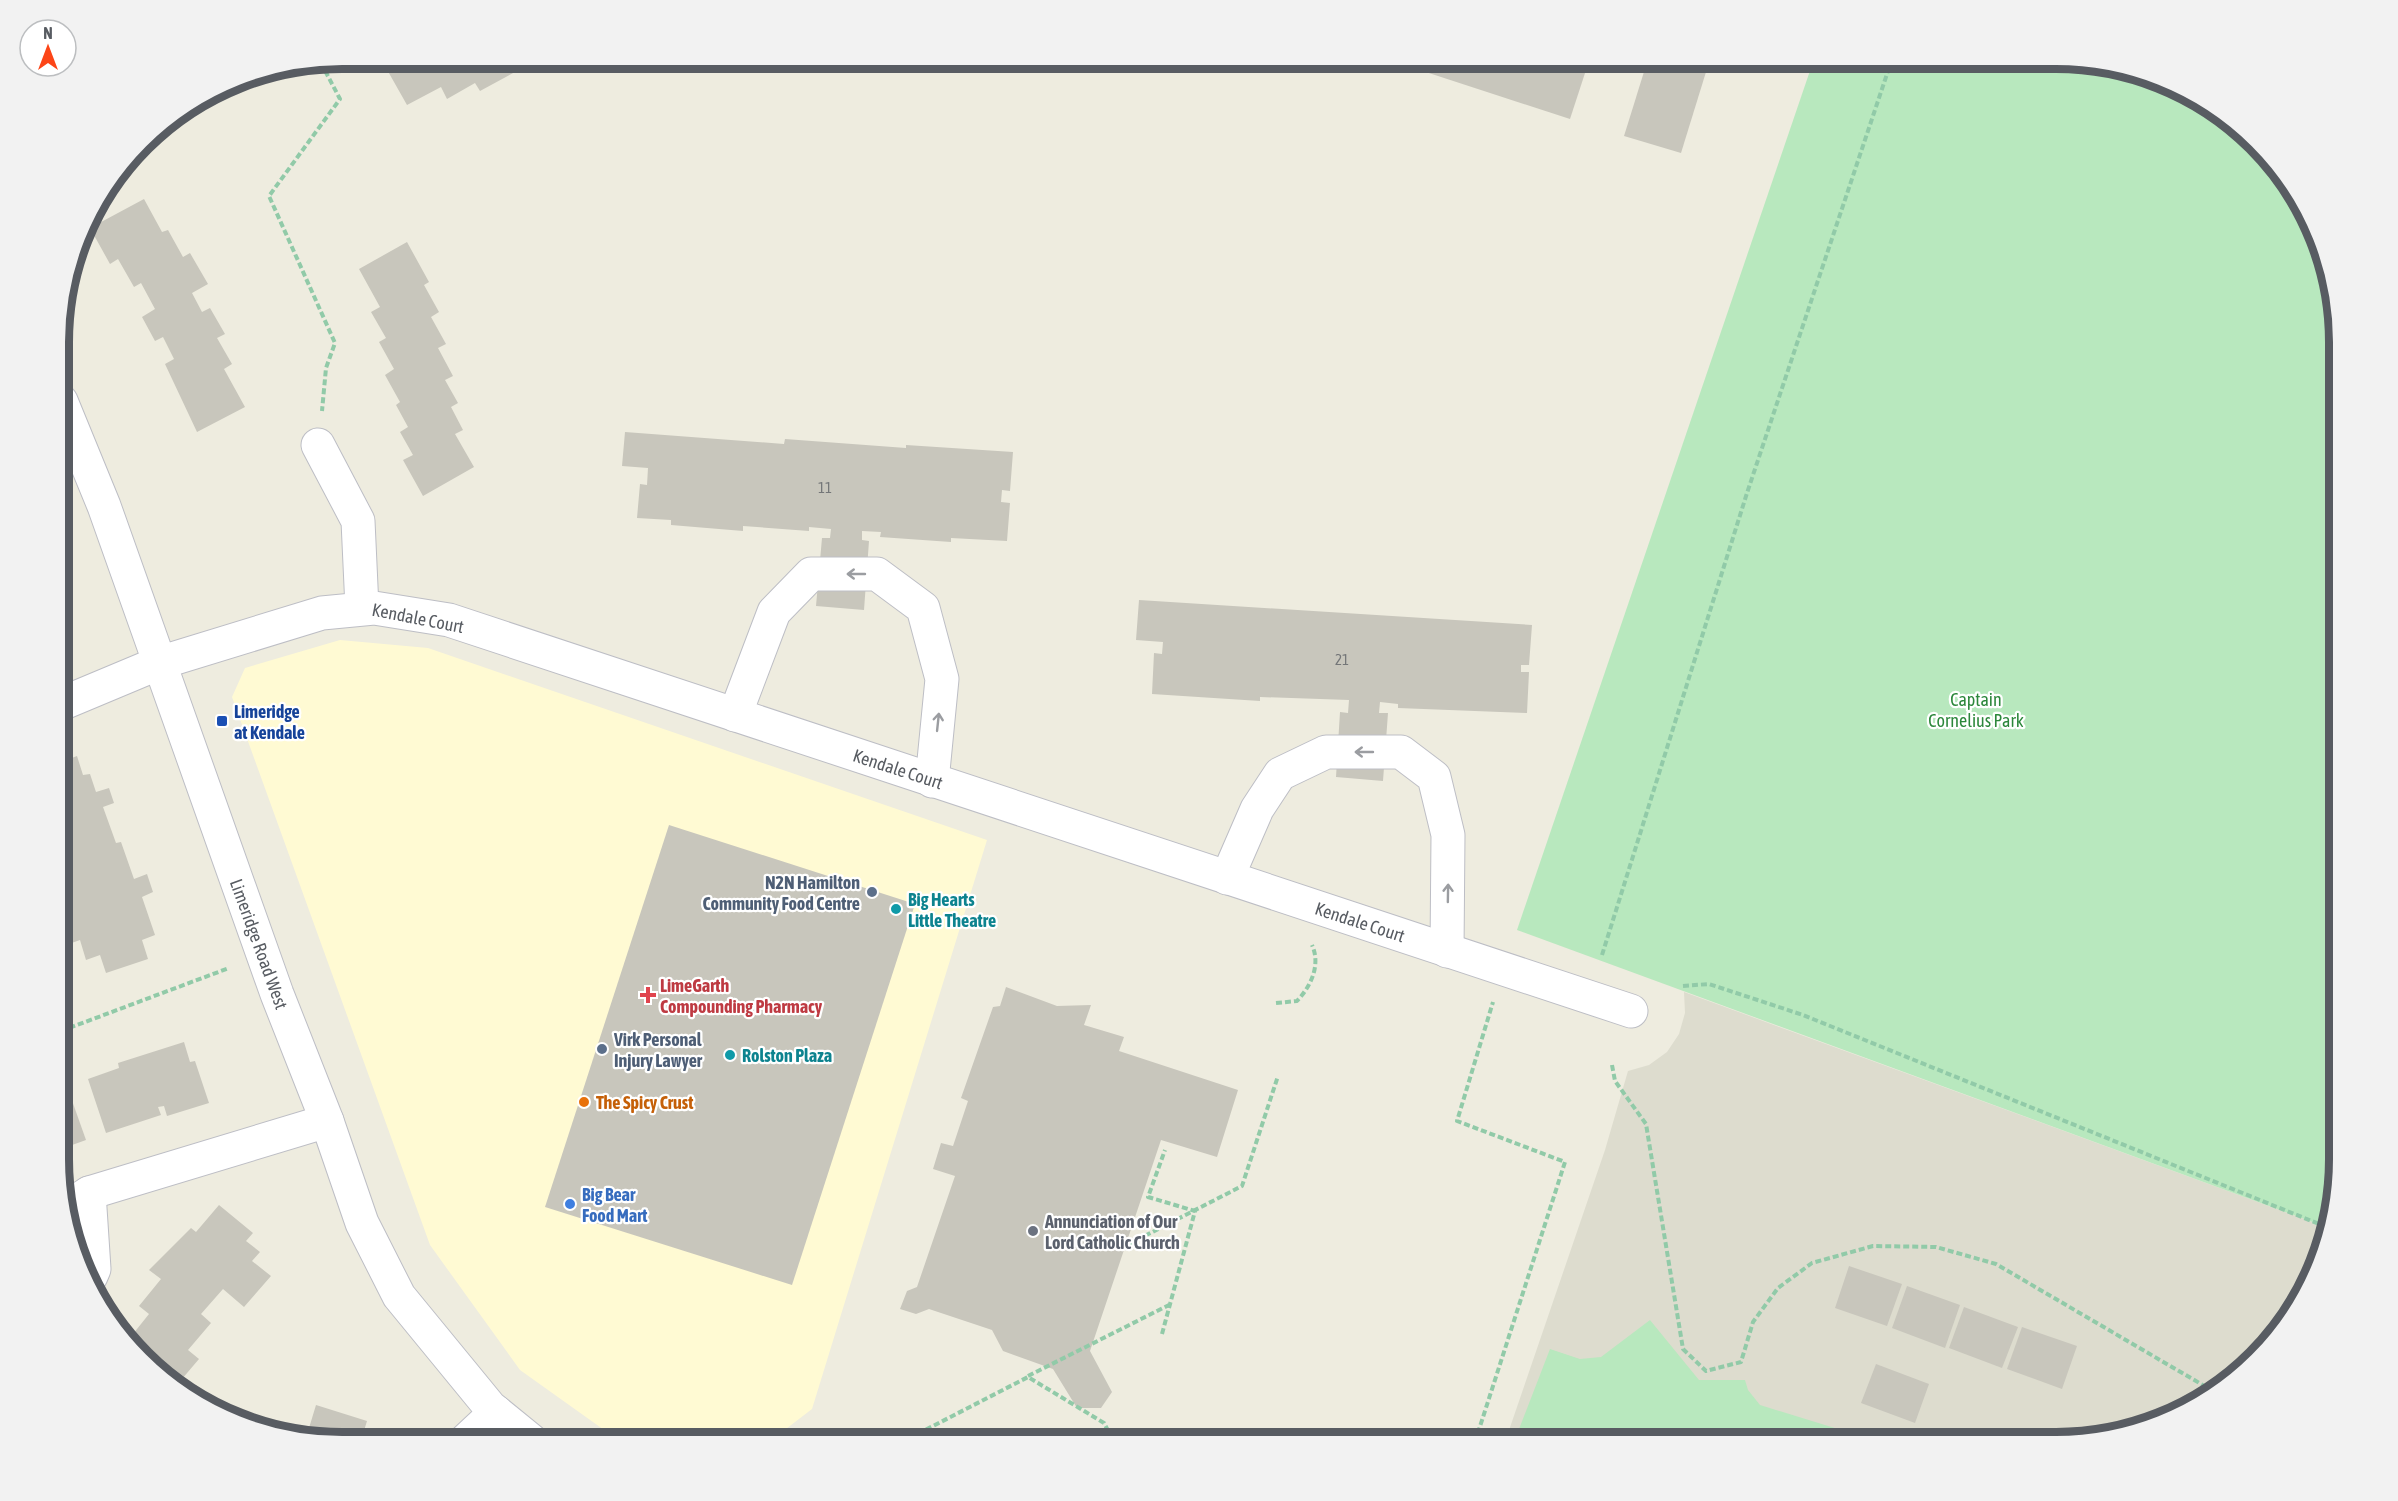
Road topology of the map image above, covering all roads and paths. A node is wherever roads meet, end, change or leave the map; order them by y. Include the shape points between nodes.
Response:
1 (1888, 69) edge
2 (325, 70) edge
3 (69, 421) edge
4 (318, 445) joint
5 (362, 608) junction
6 (159, 663) junction
7 (69, 701) edge
8 (735, 715) junction
9 (932, 781) junction
10 (1227, 878) junction
11 (1310, 941) dead end
12 (1447, 951) junction
13 (263, 955) junction
14 (1602, 955) dead end
15 (1683, 986) dead end
16 (1495, 996) dead end
17 (1276, 1003) dead end
18 (1631, 1011) dead end
19 (69, 1028) edge
20 (1612, 1065) dead end
21 (1278, 1076) dead end
22 (327, 1121) junction
23 (1165, 1150) dead end
24 (77, 1200) edge
25 (1195, 1211) junction
26 (2321, 1225) edge
27 (1129, 1244) dead end
28 (93, 1271) edge
29 (1169, 1305) junction
30 (1162, 1334) dead end
31 (1028, 1377) junction
32 (2206, 1387) edge
33 (496, 1412) junction
34 (475, 1432) edge
35 (521, 1432) edge
36 (921, 1432) edge
37 (1109, 1432) edge
38 (1478, 1432) edge

1 - 14 path via 1747,493
2 - 4 path via 340,99 269,196 335,343 326,368
3 - 6 street, Limeridge Road West via 104,506
4 - 5 street via 358,521
5 - 6 street, Kendale Court via 302,619
5 - 8 street, Kendale Court via 449,620
6 - 7 street, Kendale Court
6 - 13 street, Limeridge Road West
8 - 9 street, Kendale Court
9 -> 8 street via 942,679 922,608 878,574 811,574 774,612
9 - 10 street, Kendale Court
10 - 12 street, Kendale Court
12 -> 10 street via 1448,834 1434,777 1401,752 1326,752 1280,774 1257,810
11 - 17 path via 1317,956 1309,988 1297,1001
12 - 18 street, Kendale Court
13 - 19 path
13 - 22 street, Limeridge Road West
15 - 26 path via 1709,984 1803,1015
16 - 38 path via 1457,1121 1565,1162
20 - 32 path via 1615,1082 1646,1124 1683,1349 1706,1371 1741,1362 1753,1322 1778,1288 1812,1263 1873,1246 1936,1247 1996,1264
21 - 25 path via 1242,1186
22 - 24 street
22 - 33 street, Limeridge Road West via 362,1222 399,1296
23 - 25 path via 1148,1197
24 - 28 street
25 - 27 path
25 - 29 path
29 - 30 path
29 - 31 path
31 - 36 path
31 - 37 path via 1104,1423
33 - 34 street
33 - 35 street, Limeridge Road West

